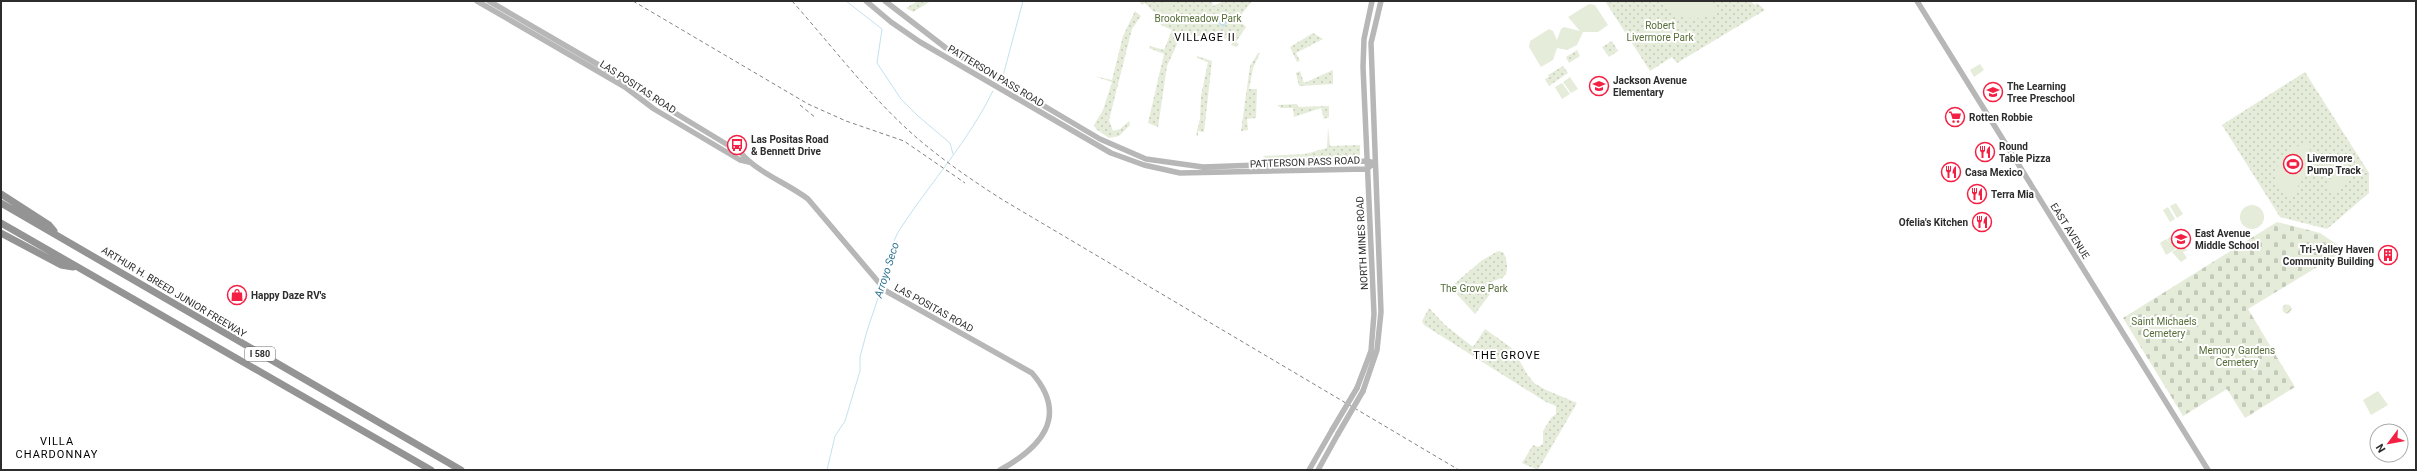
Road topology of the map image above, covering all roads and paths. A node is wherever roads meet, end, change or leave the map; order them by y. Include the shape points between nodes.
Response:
1 (477, 1) edge
2 (489, 1) edge
3 (866, 1) edge
4 (885, 1) edge
5 (1372, 1) edge
6 (1381, 1) edge
7 (1918, 1) edge
8 (1367, 161) junction
9 (749, 162) junction
10 (1374, 163) junction
11 (1367, 169) junction
12 (1, 194) edge
13 (1, 203) edge
14 (1, 223) edge
15 (1, 233) edge
16 (60, 237) junction
17 (79, 269) junction
18 (397, 451) junction
19 (424, 470) edge
20 (432, 470) edge
21 (461, 470) edge
22 (1000, 470) edge
23 (1309, 470) edge
24 (1318, 470) edge
25 (2208, 470) edge

1 - 9 main road, LAS POSITAS ROAD via 625,87 654,109 740,160
2 - 9 main road, LAS POSITAS ROAD via 628,82 741,152
3 - 11 main road, PATTERSON PASS ROAD via 920,42 1111,153 1144,165 1180,173
4 - 8 main road, PATTERSON PASS ROAD via 946,48 1100,139 1146,159 1203,167
5 - 8 main road, NORTH MINES ROAD via 1367,17 1364,47
6 - 10 main road, NORTH MINES ROAD via 1371,43
7 - 25 main road, EAST AVENUE
8 - 10 main road, PATTERSON PASS ROAD
8 - 11 main road, NORTH MINES ROAD
9 - 22 main road, LAS POSITAS ROAD via 785,182 808,200 874,279 892,295 1023,367 1040,382 1048,400 1049,410 1043,435 1032,449
10 - 11 main road, PATTERSON PASS ROAD
10 - 24 main road, NORTH MINES ROAD, bridge via 1381,312 1377,350 1363,390
11 - 23 main road, NORTH MINES ROAD, bridge via 1374,314 1371,350 1357,388
12 - 16 highway via 49,225
13 - 16 highway, ARTHUR H. BREED JUNIOR FREEWAY / I 580
14 - 17 highway, I 580
15 - 17 highway via 61,265
16 - 21 highway, ARTHUR H. BREED JUNIOR FREEWAY / I 580
17 - 18 highway, I 580
18 - 19 highway
18 - 20 highway, I 580

